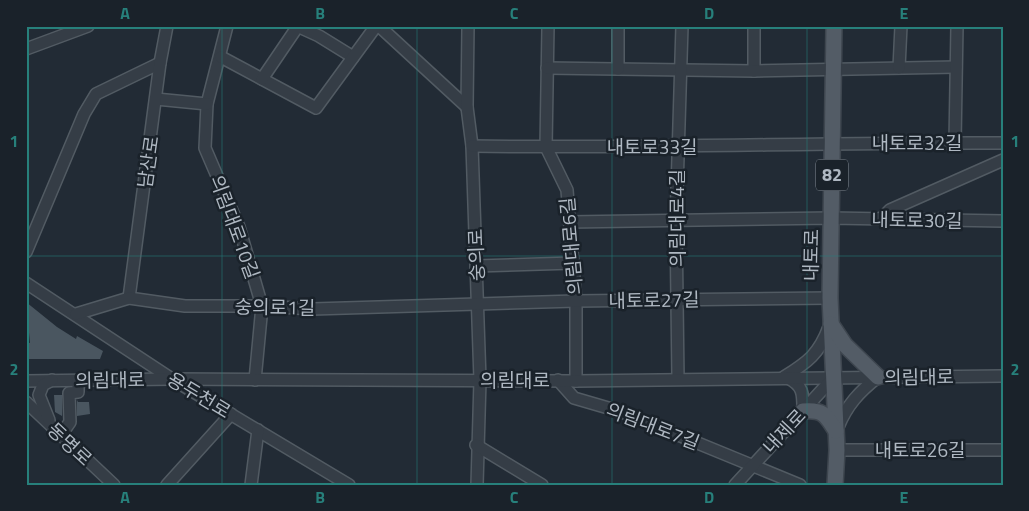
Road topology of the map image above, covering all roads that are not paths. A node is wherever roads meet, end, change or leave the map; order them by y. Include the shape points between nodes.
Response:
1 (88, 26) edge
2 (167, 26) edge
3 (298, 26) edge
4 (377, 26) edge
5 (468, 26) edge
6 (548, 26) edge
7 (618, 26) edge
8 (682, 26) edge
9 (754, 26) edge
10 (834, 26) edge
11 (901, 26) edge
12 (957, 26) edge
13 (228, 27) edge
14 (26, 49) edge
15 (221, 57) junction
16 (354, 57) junction
17 (160, 63) junction
18 (956, 67) junction
19 (548, 68) junction
20 (899, 68) junction
21 (618, 69) junction
22 (833, 69) junction
23 (680, 70) junction
24 (754, 71) junction
25 (262, 80) junction
26 (156, 99) junction
27 (207, 104) junction
28 (467, 107) junction
29 (955, 142) junction
30 (1003, 142) edge
31 (832, 143) junction
32 (472, 146) junction
33 (546, 147) junction
34 (677, 147) junction
35 (1003, 160) edge
36 (831, 218) junction
37 (881, 219) junction
38 (1003, 221) edge
39 (570, 222) junction
40 (676, 222) junction
41 (26, 252) edge
42 (573, 263) junction
43 (476, 266) junction
44 (26, 283) edge
45 (129, 298) junction
46 (830, 298) junction
47 (677, 300) junction
48 (576, 301) junction
49 (478, 304) junction
50 (262, 306) junction
51 (76, 314) junction
52 (830, 323) junction
53 (1003, 376) edge
54 (784, 377) junction
55 (878, 377) junction
56 (833, 378) junction
57 (172, 379) junction
58 (678, 379) junction
59 (52, 380) junction
60 (78, 380) junction
61 (255, 380) junction
62 (480, 380) junction
63 (558, 380) junction
64 (576, 380) junction
65 (26, 381) edge
66 (26, 402) edge
67 (803, 411) junction
68 (231, 414) junction
69 (52, 426) junction
70 (258, 430) junction
71 (836, 431) junction
72 (61, 435) junction
73 (476, 445) junction
74 (837, 450) junction
75 (1003, 450) edge
76 (753, 465) junction
77 (114, 485) edge
78 (167, 485) edge
79 (251, 485) edge
80 (349, 485) edge
81 (477, 485) edge
82 (542, 485) edge
83 (735, 485) edge
84 (800, 485) edge
85 (835, 485) edge

1 - 14 street
2 - 17 street, 남산로
3 - 16 street
3 - 25 street
4 - 16 street
4 - 28 street
5 - 28 street, 숭의로
6 - 19 street, 의림대로6길
7 - 21 street
8 - 23 street, 의림대로4길
9 - 24 street
10 - 22 main road, 내토로 / 82
11 - 20 street
12 - 18 street
13 - 15 street, 의림대로10길
15 - 25 street
15 - 27 street, 의림대로10길
16 - 25 street via 316,108
17 - 26 street, 남산로
17 - 41 street via 96,94 84,114
18 - 20 street
18 - 29 street
19 - 21 street
19 - 33 street, 의림대로6길
20 - 22 street
21 - 23 street
22 - 24 street
22 - 31 main road, 내토로 / 82
23 - 24 street
23 - 34 street, 의림대로4길
26 - 27 street
26 - 45 street, 남산로
27 - 50 street, 의림대로10길 via 205,148 238,227
28 - 32 street, 숭의로
29 - 30 street, 내토로32길
29 - 31 street, 내토로32길
31 - 34 street, 내토로33길
31 - 36 main road, 내토로 / 82
32 - 33 street, 내토로33길
32 - 43 street, 숭의로
33 - 34 street, 내토로33길
33 - 39 street, 의림대로6길 via 567,190
34 - 40 street, 의림대로4길
35 - 37 street via 906,202
36 - 37 street, 내토로30길
36 - 40 street, 내토로30길
36 - 46 main road, 내토로 / 82
37 - 38 street, 내토로30길
39 - 40 street, 내토로30길
39 - 42 street, 의림대로6길
40 - 47 street, 의림대로4길
42 - 43 street
42 - 48 street, 의림대로6길
43 - 49 street, 숭의로
44 - 51 street, 용두천로
45 - 50 street, 숭의로1길 via 185,306
45 - 51 street, 숭의로1길
46 - 47 street, 내토로27길
46 - 52 main road, 내토로 / 82
47 - 48 street, 내토로27길
47 - 58 street, 의림대로4길
48 - 49 street, 내토로27길
48 - 64 street, 의림대로6길
49 - 50 street, 숭의로1길 via 313,309
49 - 62 street, 숭의로
50 - 61 street, 의림대로10길
51 - 57 street, 용두천로
52 - 54 street via 822,346 806,363
52 - 55 main road via 845,345
52 - 56 main road, 내토로 / 82
53 - 55 street, 의림대로
54 - 56 street, 의림대로
54 - 58 street, 의림대로
54 - 67 street via 798,383 803,392
55 - 56 street, 의림대로
55 - 71 street via 846,408
56 - 67 street, 내제로
56 - 71 main road, 내토로 / 82
57 - 60 street, 의림대로
57 - 61 street, 의림대로
57 - 68 street, 용두천로
58 - 64 street, 의림대로
59 - 60 street, 의림대로
59 - 65 street, 의림대로
59 - 69 street via 43,385 40,395
60 - 72 street via 78,392 70,393 70,424
61 - 62 street, 의림대로
62 - 63 street, 의림대로
62 - 73 street, 숭의로
63 - 64 street, 의림대로
63 - 76 street, 의림대로7길 via 574,398 622,412
66 - 69 street, 동명로
67 - 71 main road via 816,410 826,415
67 - 76 street, 내제로
68 - 70 street, 용두천로
68 - 78 street
69 - 72 street, 동명로
70 - 79 street
70 - 80 street, 용두천로
71 - 74 main road, 내토로 / 82
72 - 77 street, 동명로
73 - 81 street, 숭의로
73 - 82 street
74 - 75 street, 내토로26길
74 - 85 main road, 내토로 / 82
76 - 83 street, 내제로
76 - 84 street

